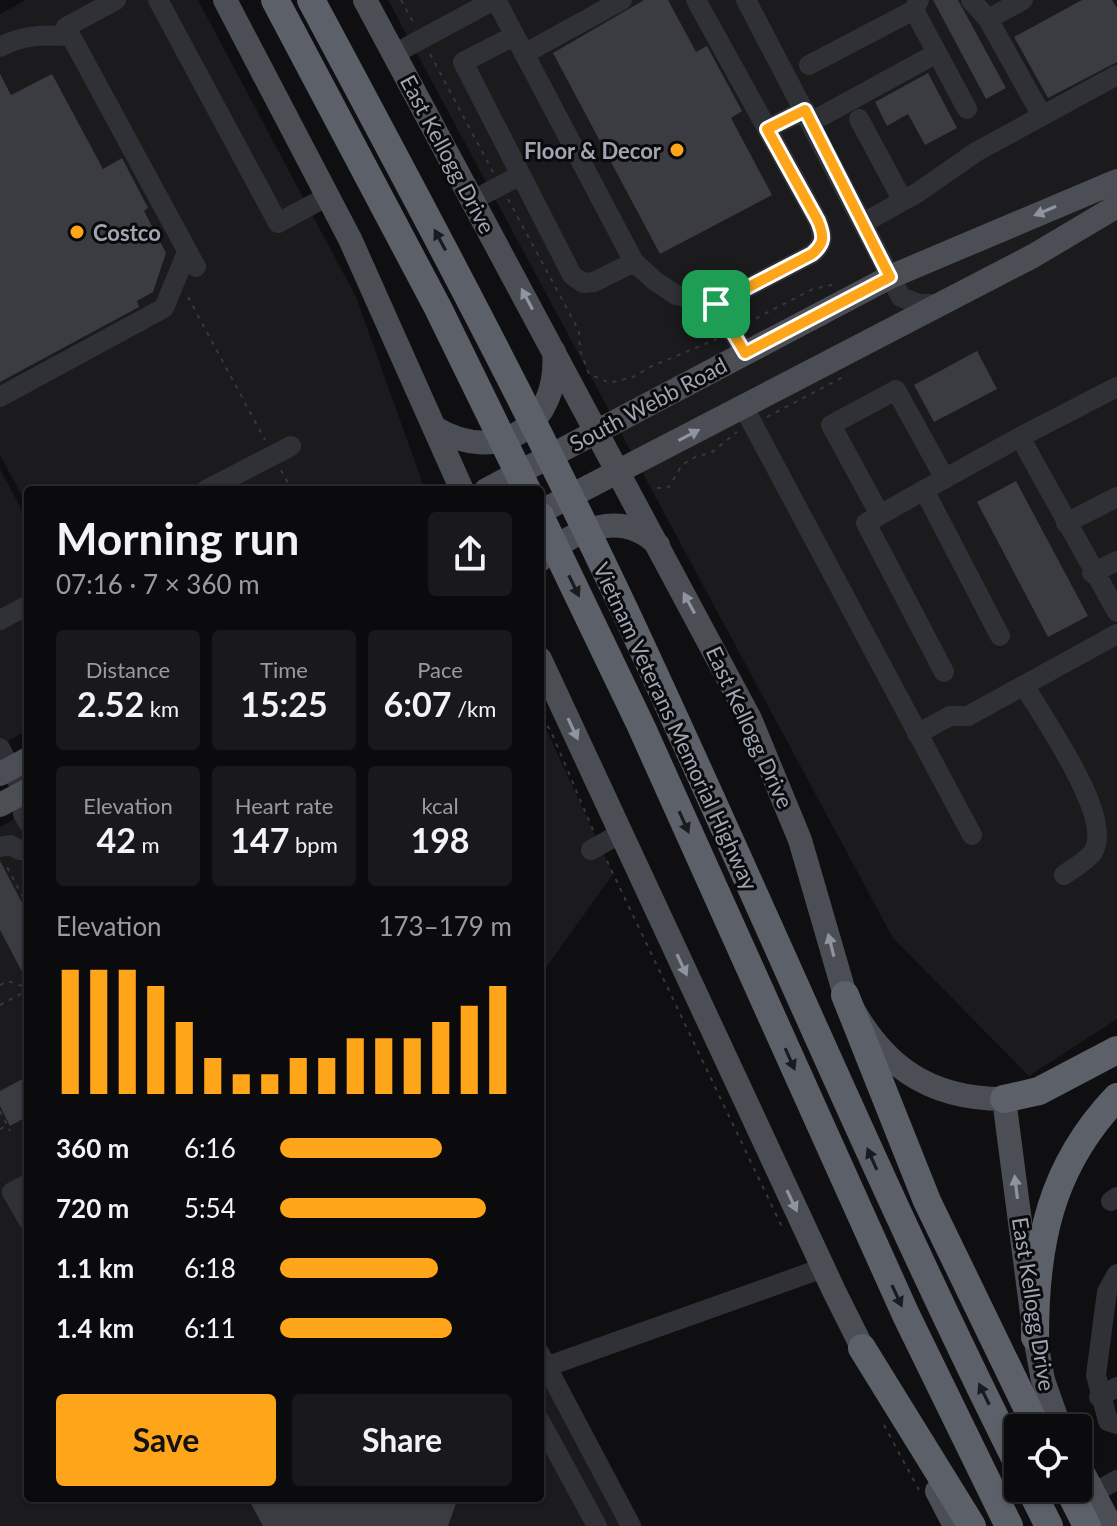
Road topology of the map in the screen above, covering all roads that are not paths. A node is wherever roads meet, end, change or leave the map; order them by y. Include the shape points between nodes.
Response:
1 (116, 0) edge
2 (158, 0) edge
3 (225, 0) edge
4 (275, 0) edge
5 (311, 0) edge
6 (365, 0) edge
7 (495, 0) edge
8 (622, 0) edge
9 (696, 0) edge
10 (746, 0) edge
11 (971, 0) edge
12 (1023, 0) edge
13 (916, 5) edge
14 (988, 19) junction
15 (71, 36) junction
16 (519, 45) junction
17 (0, 47) edge
18 (937, 53) junction
19 (394, 54) junction
20 (809, 65) dead end
21 (1117, 75) edge
22 (967, 109) dead end
23 (808, 116) junction
24 (1042, 116) junction
25 (859, 119) dead end
26 (767, 129) junction
27 (521, 175) junction
28 (1117, 181) edge
29 (328, 196) junction
30 (473, 200) junction
31 (903, 201) junction
32 (1117, 206) edge
33 (865, 222) junction
34 (634, 262) junction
35 (890, 277) junction
36 (716, 304) junction
37 (937, 304) junction
38 (554, 350) junction
39 (745, 353) junction
40 (1117, 387) edge
41 (0, 397) edge
42 (747, 415) junction
43 (435, 428) junction
44 (598, 431) junction
45 (1020, 437) junction
46 (282, 451) road end
47 (620, 471) junction
48 (945, 479) junction
49 (220, 486) edge
50 (460, 486) edge
51 (494, 486) edge
52 (525, 486) edge
53 (924, 490) junction
54 (1117, 497) edge
55 (544, 512) edge
56 (880, 515) junction
57 (544, 522) edge
58 (1066, 523) junction
59 (659, 547) junction
60 (544, 557) edge
61 (1117, 561) edge
62 (1092, 573) junction
63 (24, 607) edge
64 (1117, 612) edge
65 (0, 620) edge
66 (1117, 634) edge
67 (1000, 636) dead end
68 (544, 668) edge
69 (944, 672) dead end
70 (1024, 685) junction
71 (917, 734) junction
72 (10, 762) edge
73 (24, 789) edge
74 (24, 794) edge
75 (0, 805) edge
76 (621, 833) junction
77 (972, 835) dead end
78 (591, 850) dead end
79 (1064, 875) dead end
80 (845, 995) junction
81 (1117, 1050) edge
82 (1117, 1097) edge
83 (1004, 1099) junction
84 (24, 1186) edge
85 (24, 1213) edge
86 (823, 1268) junction
87 (1117, 1274) edge
88 (1035, 1337) junction
89 (862, 1348) junction
90 (544, 1362) edge
91 (544, 1367) edge
92 (1108, 1392) edge
93 (1030, 1414) edge
94 (1055, 1414) edge
95 (1117, 1424) edge
96 (544, 1428) edge
97 (1004, 1435) edge
98 (1117, 1480) edge
99 (1092, 1487) edge
100 (1037, 1502) edge
101 (1083, 1502) edge
102 (1091, 1502) edge
103 (597, 1526) edge
104 (631, 1526) edge
105 (955, 1526) edge
106 (972, 1526) edge
107 (1009, 1526) edge
108 (1049, 1526) edge
109 (1087, 1526) edge
110 (1111, 1526) edge

1 - 15 street via 66,27
2 - 29 street via 271,227
3 - 29 main road
4 - 52 highway via 438,308
97 -> 5 highway, Vietnam Veterans Memorial Highway via 870,1156 622,605 477,310
6 - 19 main road, East Kellogg Drive
7 - 16 street
7 - 19 street
8 - 16 street
9 - 26 street
10 - 23 street
11 - 14 street
12 - 14 street
13 - 18 street
13 - 20 street
14 - 24 street
15 - 17 street via 20,36
15 - 41 street via 187,265 164,308
16 - 27 street via 463,62
16 - 34 street
18 - 22 street
18 - 23 street
19 - 30 main road, East Kellogg Drive
21 - 24 street
23 - 26 street
23 - 33 street
24 - 31 street
25 - 31 street
26 - 36 street via 818,221 824,236 821,247
27 - 30 street
27 - 34 street via 572,275 583,283 594,282
28 -> 35 main road, South Webb Road
29 - 43 main road
38 -> 30 main road, East Kellogg Drive
31 - 33 street
32 - 37 main road, South Webb Road
33 - 35 street
34 - 36 street via 676,295
35 - 37 street via 901,297
35 - 39 main road, South Webb Road
36 - 39 street
37 - 42 main road, South Webb Road
38 - 43 main road via 547,397 528,426 505,440 478,444
38 - 44 main road, East Kellogg Drive
39 - 44 main road, South Webb Road
40 - 45 street
47 -> 42 main road, South Webb Road
42 - 71 street
43 - 50 main road
44 - 47 main road, East Kellogg Drive
44 - 51 main road, South Webb Road
45 - 48 street
45 - 58 street
46 - 49 street
47 - 55 main road, South Webb Road
47 - 59 main road, East Kellogg Drive
48 - 53 street
48 - 56 street via 896,390 831,425
53 - 56 street
53 - 67 street
54 - 58 street
56 - 69 street via 866,523
57 -> 107 highway, Vietnam Veterans Memorial Highway via 906,1315
58 - 62 street
59 - 60 main road via 635,528 610,524 573,537
80 -> 59 main road, East Kellogg Drive via 812,874 779,785
61 - 62 street
62 - 64 street
63 - 65 street
66 - 70 street
68 -> 76 main road
70 - 71 street via 968,716 950,716
70 - 79 street via 1092,805 1098,830 1093,851
71 - 77 street
72 - 73 street
74 - 75 main road
76 - 78 street
76 -> 86 main road
80 - 83 main road, East Kellogg Drive via 869,1036 906,1073 952,1094
80 - 93 highway via 927,1201
81 - 83 highway via 1039,1091
82 - 88 highway via 1079,1147 1052,1202 1036,1270
88 -> 83 main road, East Kellogg Drive
84 - 85 street via 12,1192
86 - 89 main road
86 - 90 street
87 - 92 street via 1107,1292 1096,1375
88 - 94 main road, East Kellogg Drive
89 - 105 main road
89 - 106 highway
91 - 104 street
92 - 95 street via 1108,1421
96 - 103 street
98 - 99 street
100 - 108 highway
101 - 109 highway
102 - 110 main road

